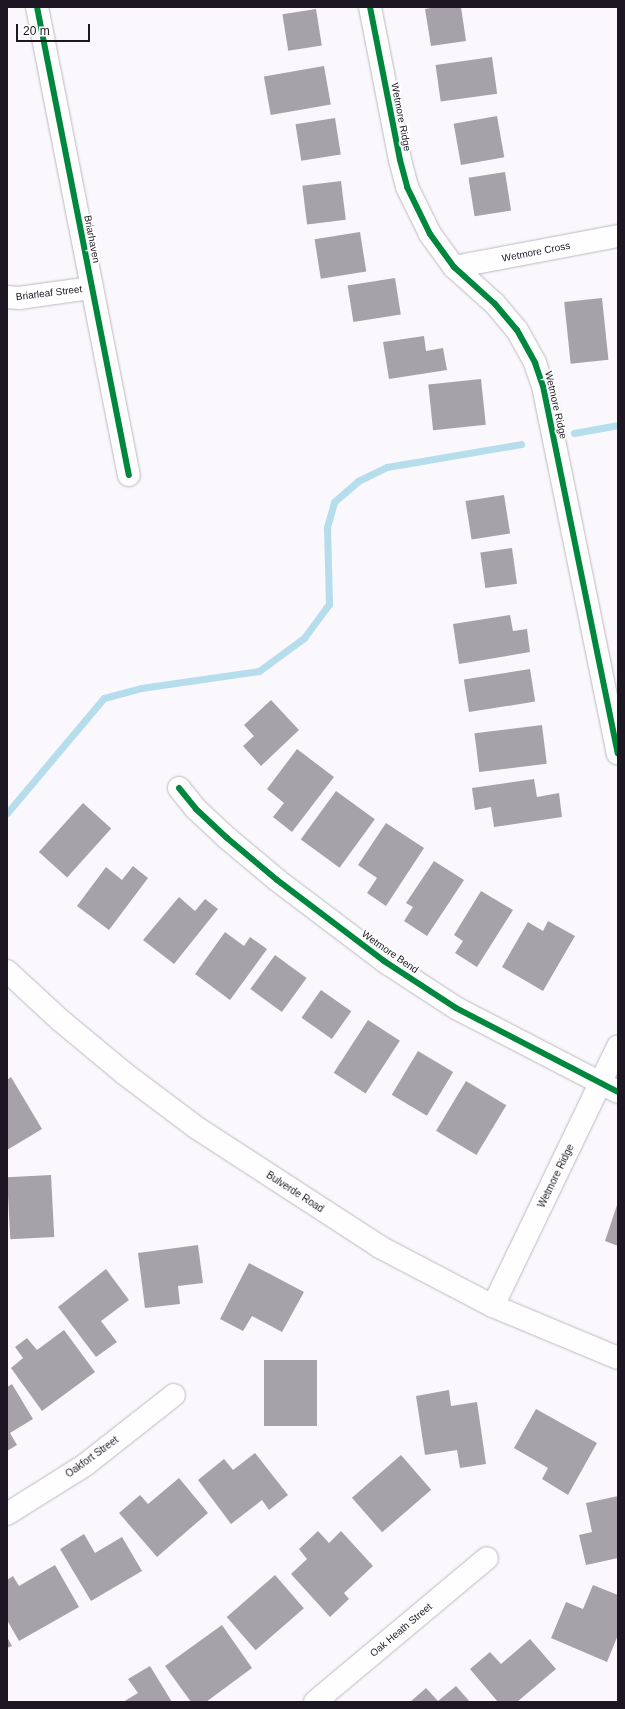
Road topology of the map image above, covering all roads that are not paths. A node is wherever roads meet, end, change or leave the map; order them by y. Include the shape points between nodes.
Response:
1 (37, 7) edge
2 (370, 7) edge
3 (618, 236) edge
4 (454, 267) junction
5 (91, 288) junction
6 (7, 297) edge
7 (129, 475) dead end
8 (618, 753) edge
9 (179, 788) dead end
10 (7, 971) edge
11 (618, 1046) edge
12 (609, 1088) edge
13 (493, 1306) junction
14 (618, 1358) edge
15 (174, 1395) dead end
16 (7, 1514) edge
17 (487, 1558) dead end
18 (315, 1702) edge

1 - 5 street, Briarhaven
2 - 4 street, Wetmore Ridge via 407,187 430,234
3 - 4 street, Wetmore Cross
4 - 8 street, Wetmore Ridge via 496,304 517,330 536,363 543,386
5 - 6 street, Briarleaf Street via 19,298
5 - 7 street, Briarhaven
9 - 12 street, Wetmore Bend via 196,809 227,838 277,880 384,961 456,1008
10 - 13 street, Bulverde Road via 113,1064 198,1128 380,1247
11 - 12 street, Wetmore Ridge
12 - 13 street, Wetmore Ridge
13 - 14 street, Bulverde Road
15 - 16 street, Oakfort Street via 85,1465
17 - 18 street, Oak Heath Street

